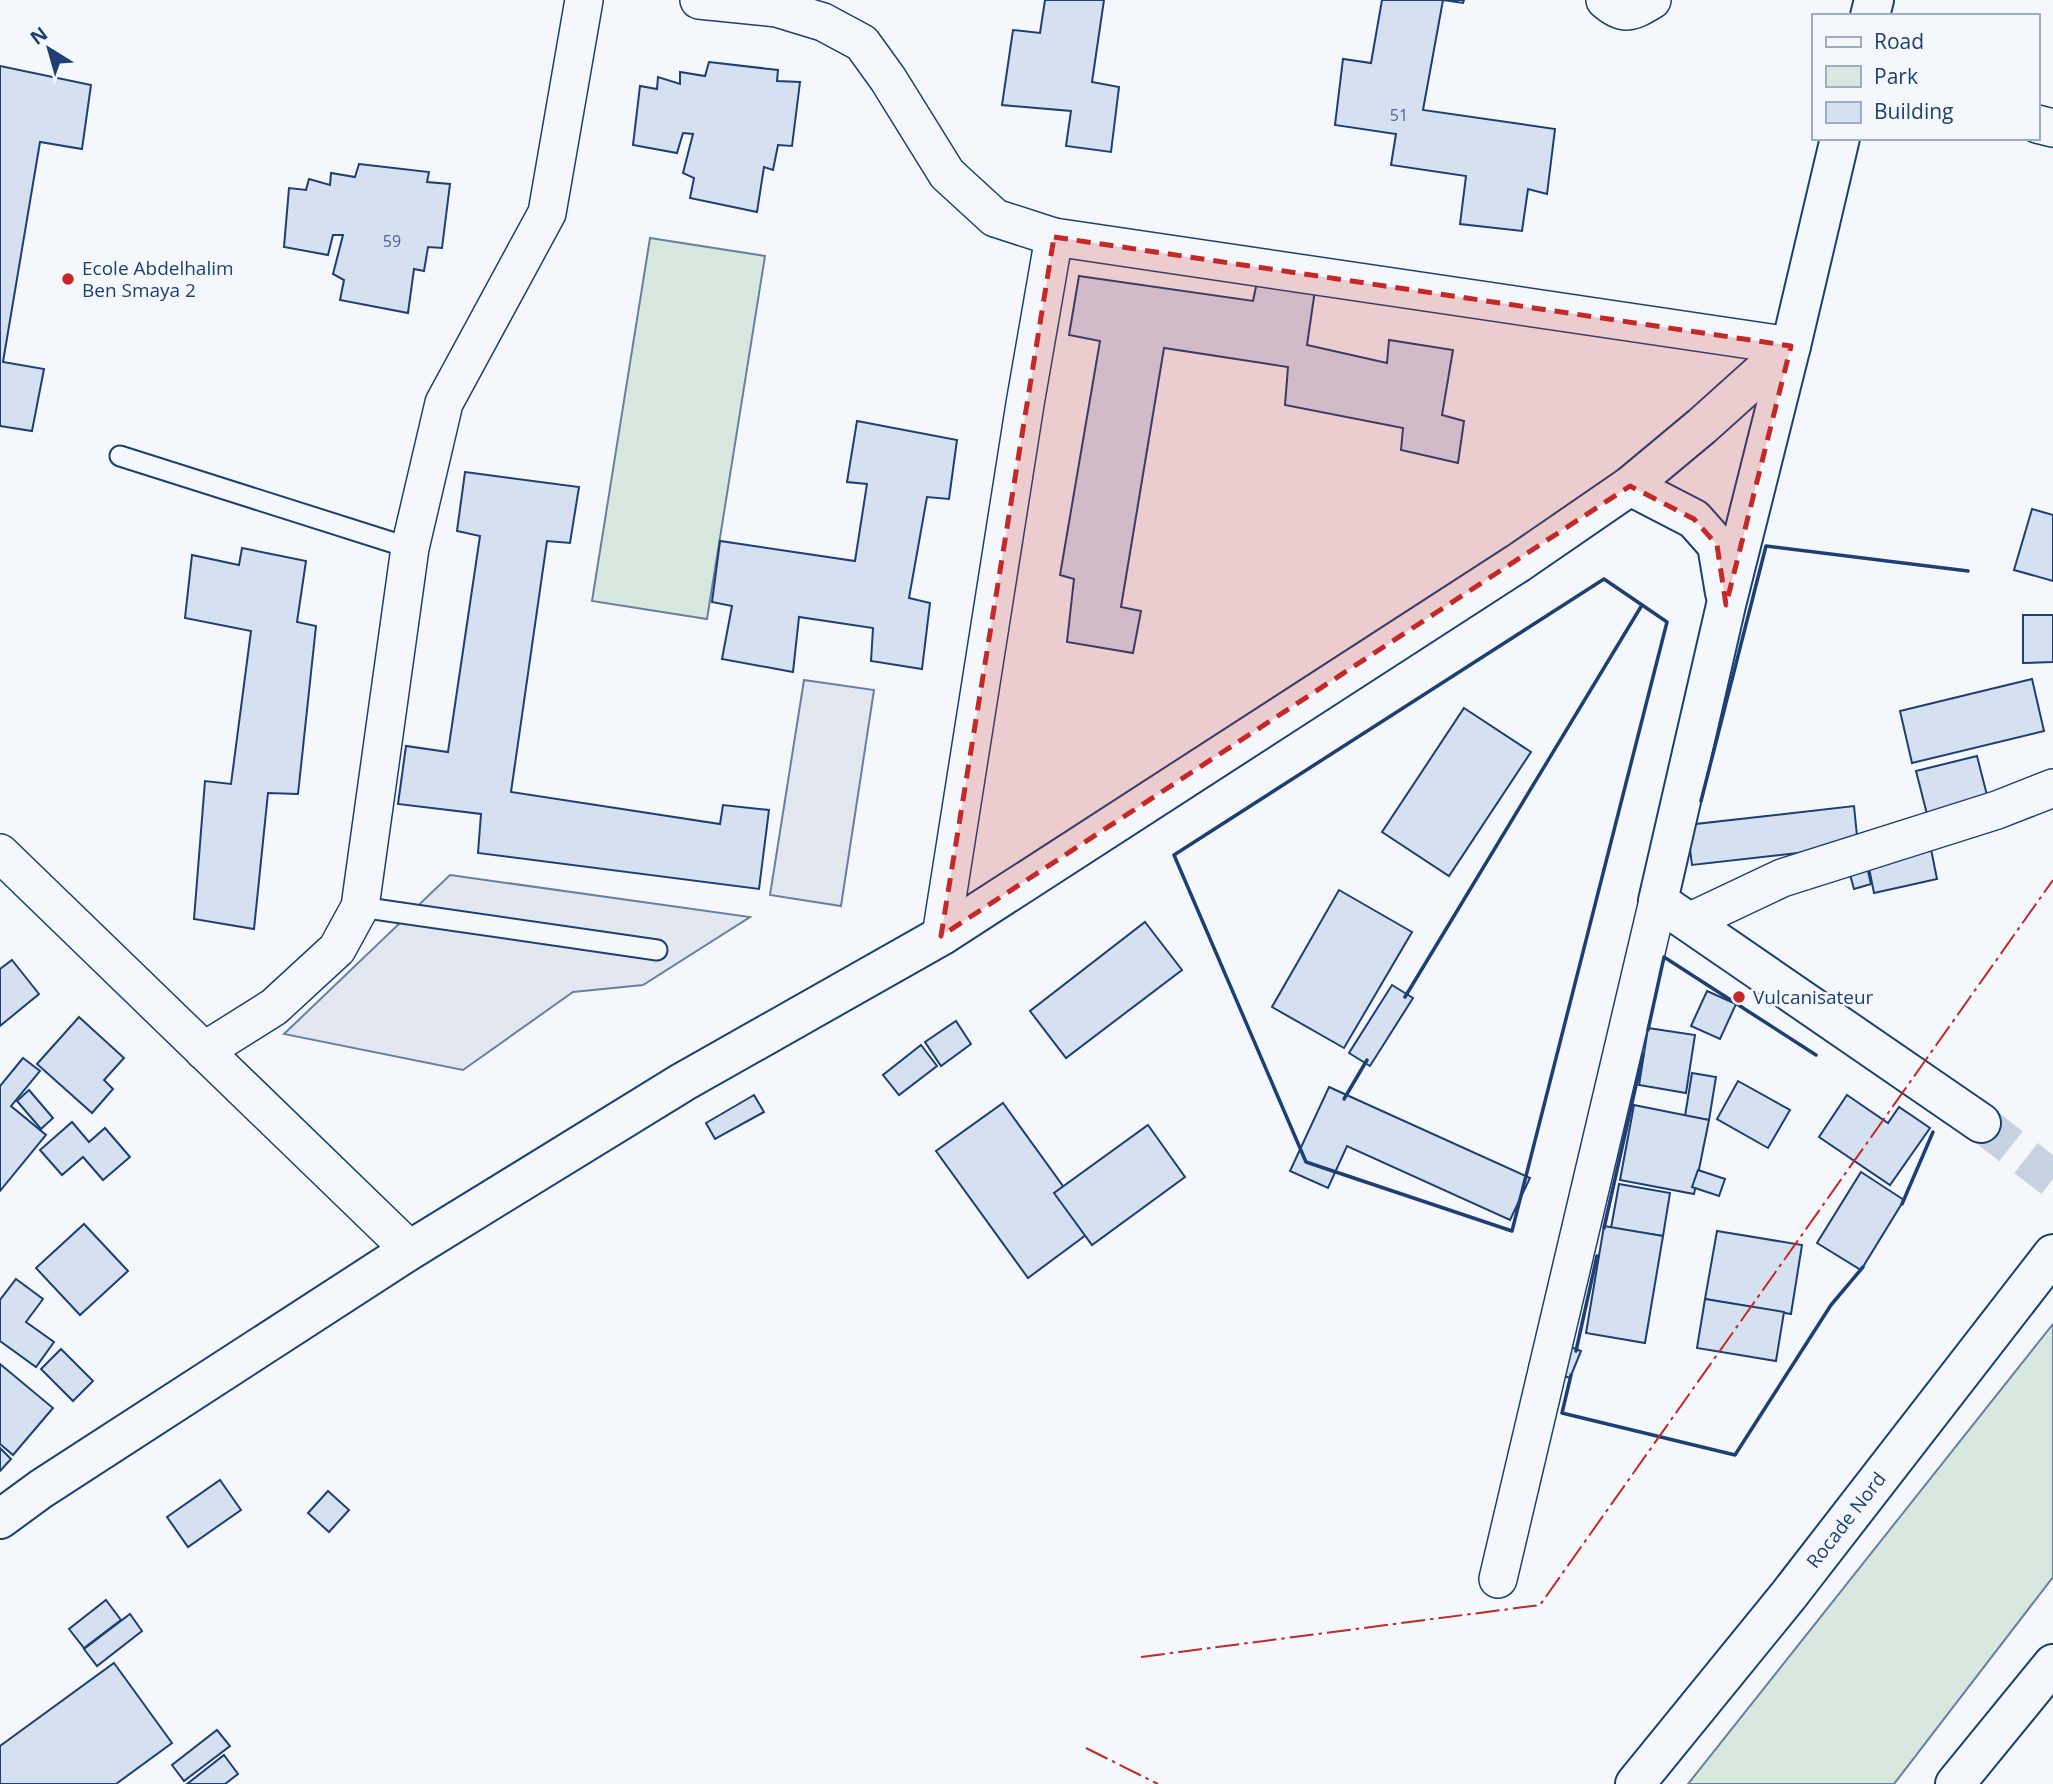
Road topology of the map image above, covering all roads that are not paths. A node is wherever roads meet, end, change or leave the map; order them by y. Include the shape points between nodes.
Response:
1 (584, 0) edge
2 (699, 0) edge
3 (1605, 0) edge
4 (1652, 0) edge
5 (778, 4) edge
6 (1840, 140) edge
7 (1054, 237) junction
8 (1791, 346) junction
9 (120, 456) dead end
10 (1630, 486) junction
11 (410, 548) junction
12 (1727, 606) junction
13 (2053, 788) edge
14 (0, 853) edge
15 (360, 907) junction
16 (1674, 911) junction
17 (941, 936) junction
18 (657, 950) dead end
19 (204, 1051) junction
20 (1981, 1123) tunnel mouth
21 (410, 1250) junction
22 (2053, 1254) edge
23 (0, 1519) edge
24 (1498, 1579) dead end
25 (2053, 1664) edge
26 (1635, 1784) edge
27 (1955, 1784) edge

1 - 11 street via 547,213 444,403
2 - 5 street
3 - 4 street via 1617,10 1633,11
5 - 7 street via 862,43 947,174 995,218
6 - 8 main road
7 - 8 street
7 - 17 street
8 - 10 main road
8 - 12 main road
9 - 11 lane
10 - 12 main road via 1694,519 1717,545
10 - 17 main road
11 - 15 street
12 - 16 main road
13 - 16 street via 1997,810
14 - 19 street
15 - 18 lane
15 - 19 street via 337,949 274,1007
16 - 20 main road
16 - 24 street
17 - 21 main road via 683,1082
19 - 21 street
21 - 23 main road
22 - 26 main road, Rocade Nord
25 - 27 main road

